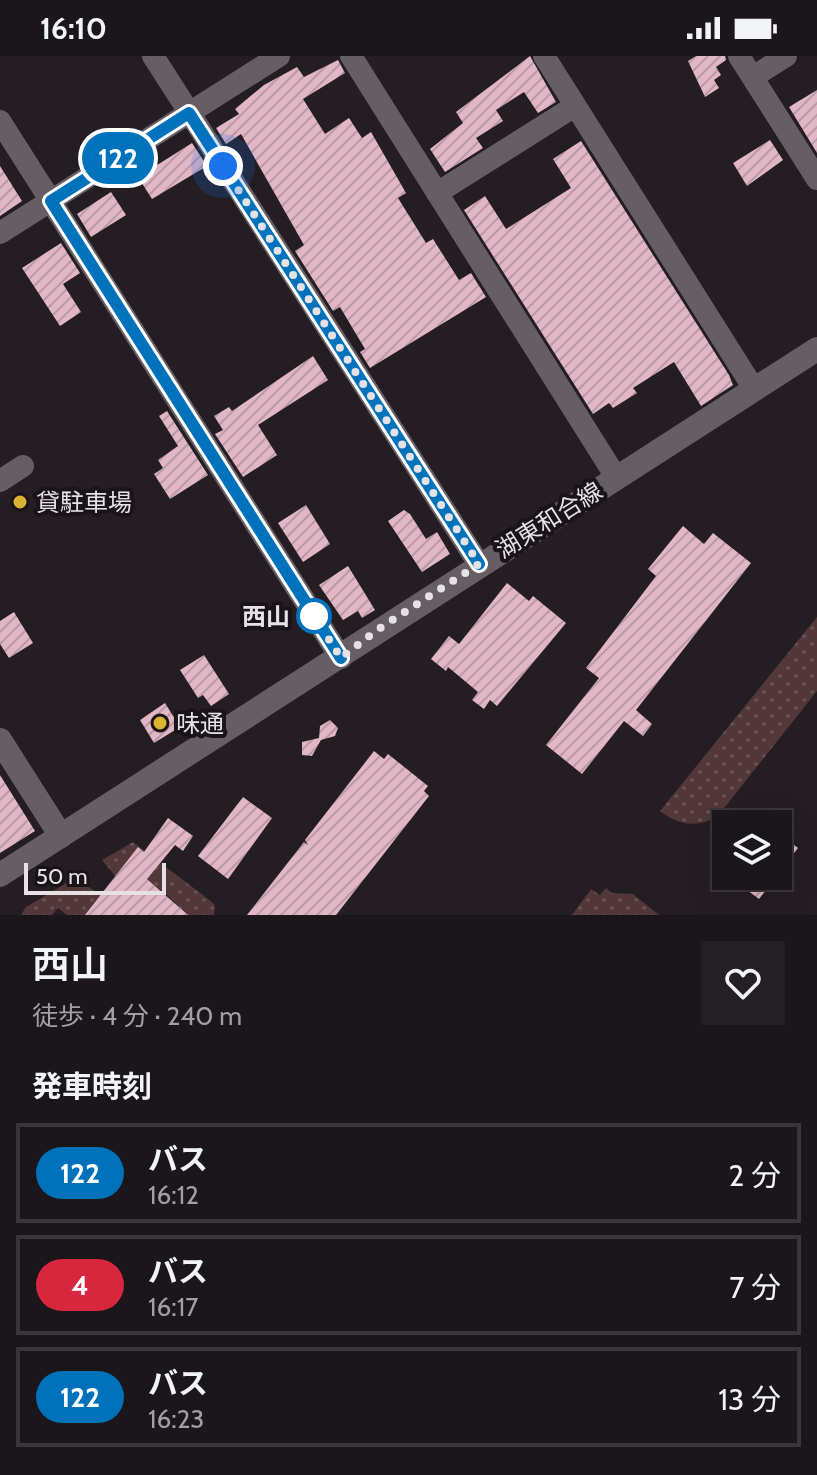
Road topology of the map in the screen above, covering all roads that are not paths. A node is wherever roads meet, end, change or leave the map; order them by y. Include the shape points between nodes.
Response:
1 (153, 56) edge
2 (279, 56) edge
3 (351, 56) edge
4 (544, 56) edge
5 (739, 56) edge
6 (786, 56) edge
7 (753, 77) junction
8 (575, 106) junction
9 (189, 113) junction
10 (0, 121) edge
11 (817, 179) edge
12 (437, 193) junction
13 (51, 201) junction
14 (0, 233) edge
15 (817, 349) edge
16 (754, 389) junction
17 (23, 466) dead end
18 (616, 477) junction
19 (0, 481) edge
20 (479, 564) junction
21 (341, 658) junction
22 (0, 740) edge
23 (61, 836) junction
24 (0, 875) edge

1 - 9 street
2 - 9 street
3 - 12 street
4 - 8 street
5 - 7 street
6 - 7 street
7 - 11 street
8 - 12 street
8 - 16 street
9 - 13 street
9 - 20 street
10 - 13 street
12 - 18 street
13 - 14 street
13 - 21 street
15 - 16 main road, 湖東和合線
16 - 18 main road, 湖東和合線
17 - 19 street
18 - 20 main road, 湖東和合線
20 - 21 main road, 湖東和合線
21 - 23 main road, 湖東和合線
22 - 23 main road
23 - 24 main road, 湖東和合線

